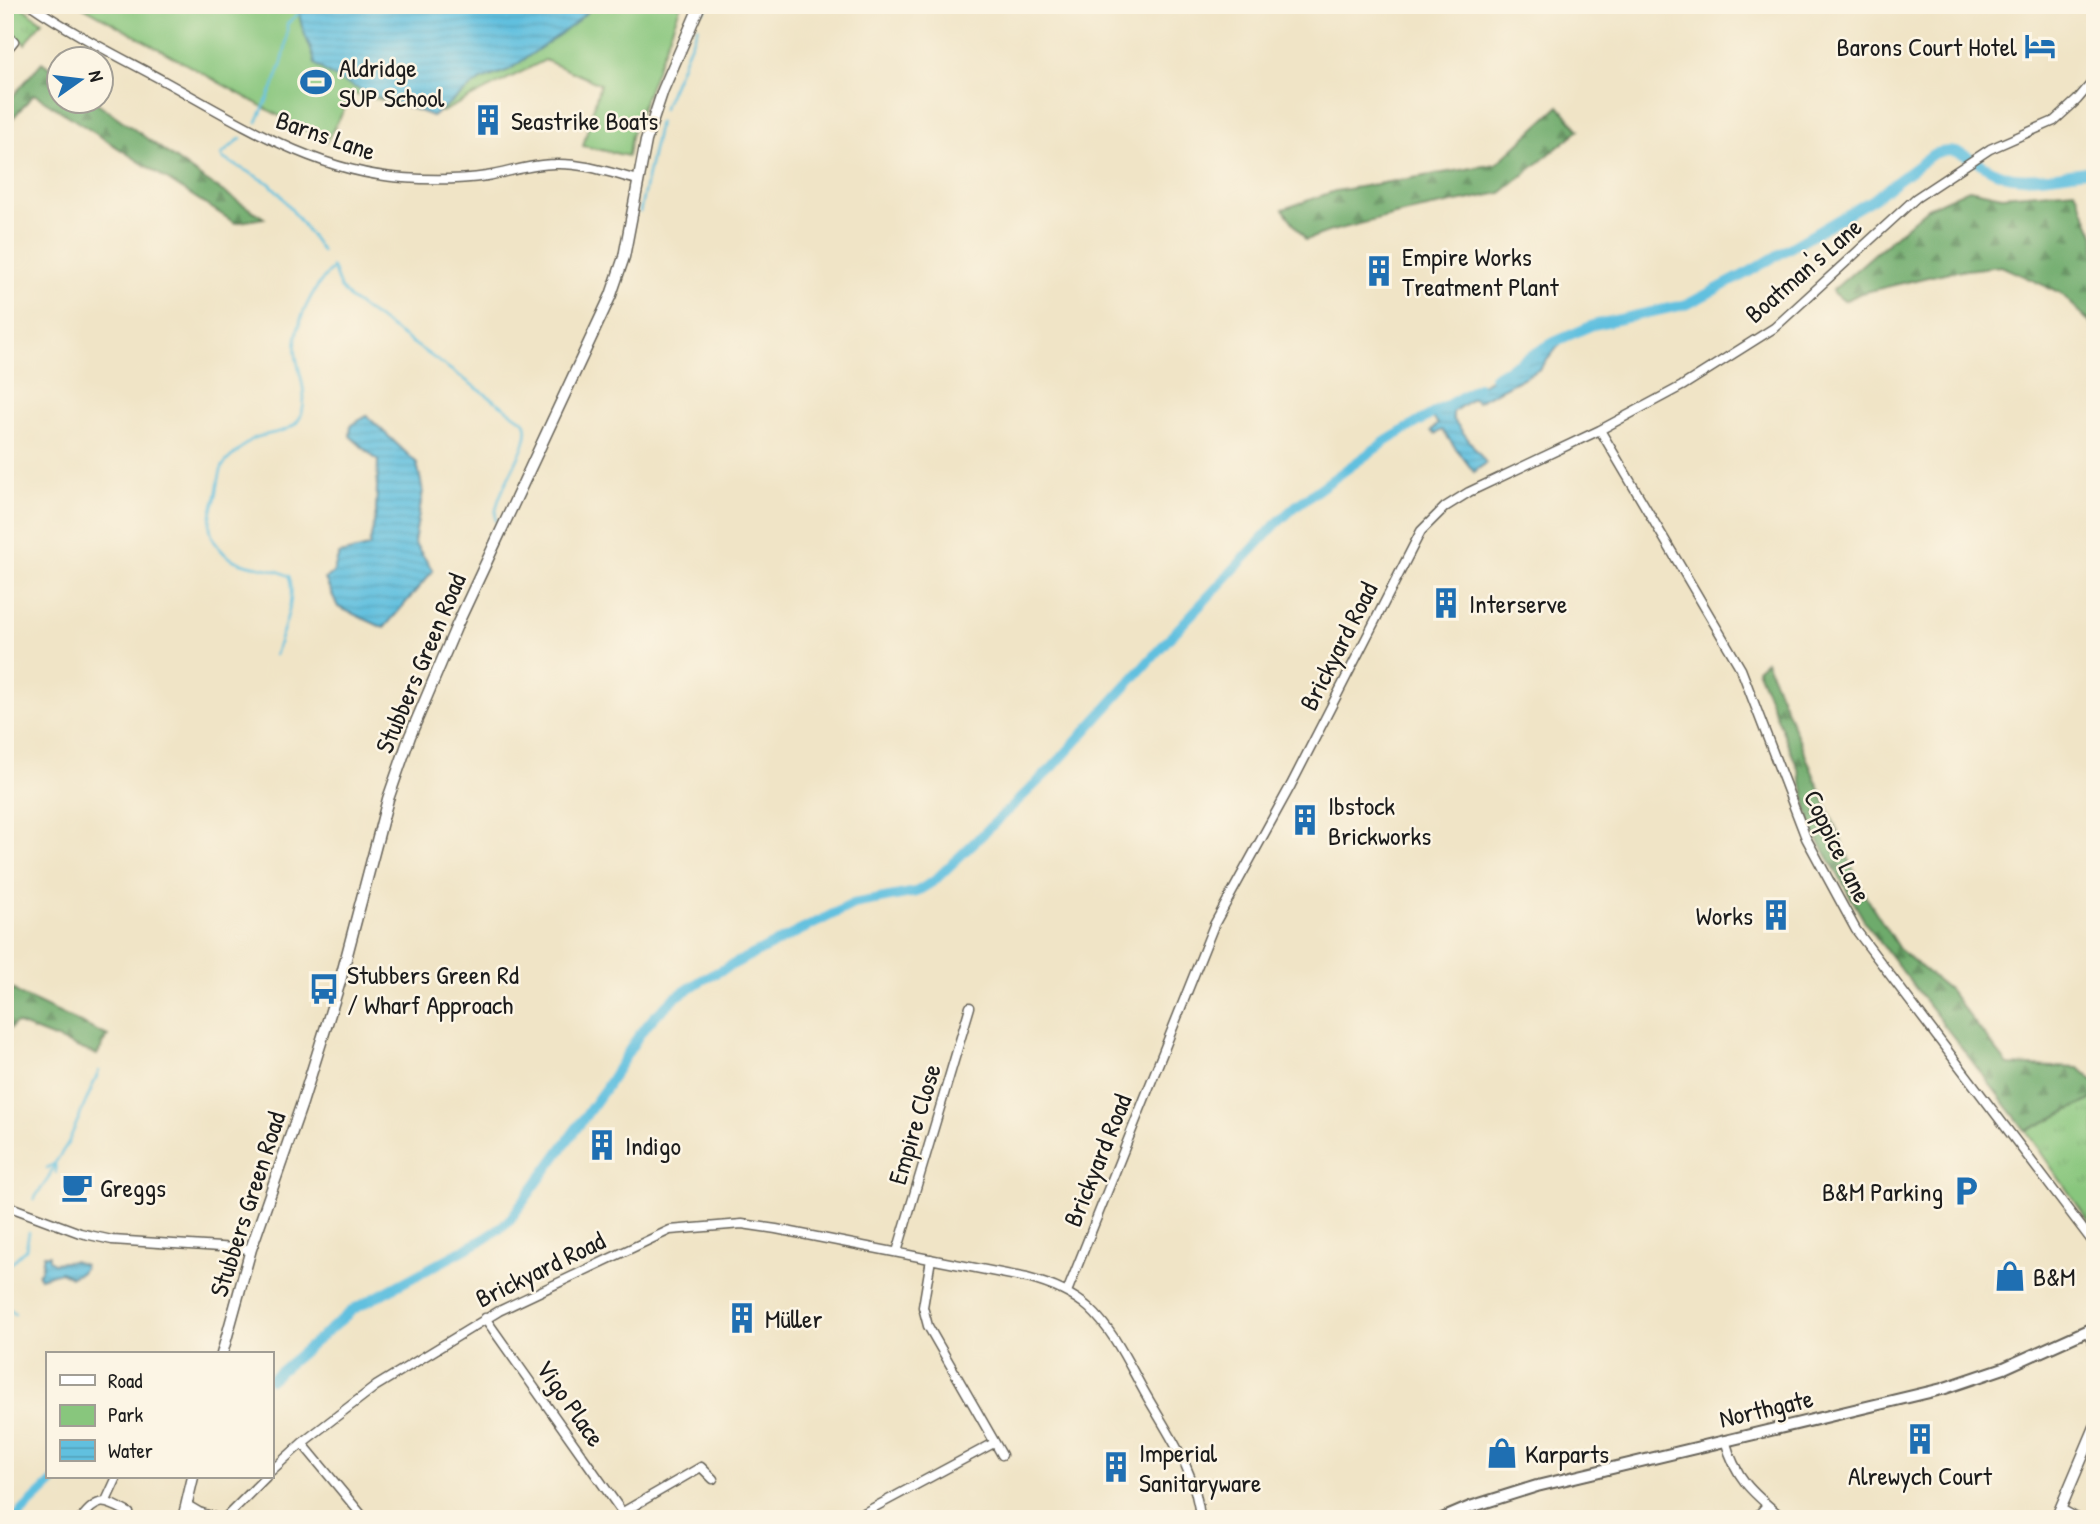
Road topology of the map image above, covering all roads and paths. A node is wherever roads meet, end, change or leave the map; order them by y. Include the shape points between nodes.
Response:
1 (31, 5) edge
2 (700, 5) edge
3 (5, 33) edge
4 (5, 52) edge
5 (2095, 79) edge
6 (638, 180) junction
7 (1682, 386) joint
8 (1600, 430) junction
9 (970, 1007) dead end
10 (5, 1205) edge
11 (2095, 1245) edge
12 (251, 1249) junction
13 (897, 1252) junction
14 (931, 1259) junction
15 (1067, 1292) junction
16 (485, 1318) junction
17 (2092, 1329) edge
18 (2095, 1344) edge
19 (223, 1352) edge
20 (2095, 1427) edge
21 (1725, 1440) junction
22 (302, 1443) junction
23 (994, 1443) junction
24 (1002, 1455) dead end
25 (273, 1469) edge
26 (117, 1478) edge
27 (193, 1478) edge
28 (265, 1478) edge
29 (713, 1479) dead end
30 (106, 1501) junction
31 (187, 1505) junction
32 (1768, 1505) junction
33 (2059, 1514) edge
34 (860, 1515) dead end
35 (625, 1516) edge
36 (81, 1519) edge
37 (127, 1519) edge
38 (183, 1519) edge
39 (222, 1519) edge
40 (365, 1519) edge
41 (1200, 1519) edge
42 (1441, 1519) edge
43 (1755, 1519) edge
44 (1784, 1519) edge
45 (2079, 1519) edge

1 - 6 street, Barns Lane via 258,133 332,164 378,175 446,179 554,163
2 - 6 street, Stubbers Green Road via 663,90
3 - 4 street via 14,41
5 - 7 street, Boatman's Lane via 2054,121 1990,149 1945,176 1774,328
6 - 12 street, Stubbers Green Road via 624,257 611,295 410,736 388,799 335,998
7 - 8 street, Brickyard Road
8 - 11 street, Coppice Lane via 1741,669 1806,838 1856,930
8 - 15 street, Brickyard Road via 1469,492 1420,531 1291,785 1213,925
9 - 13 street, Empire Close
10 - 12 street via 80,1233 113,1240
12 - 19 street, Stubbers Green Road
13 - 14 street, Brickyard Road
13 - 16 street, Brickyard Road via 742,1224 670,1230
14 - 15 street, Brickyard Road via 1027,1278
14 - 23 street via 923,1307 928,1326
15 - 41 street via 1101,1320 1122,1351 1186,1467
16 - 22 street, Brickyard Road via 376,1386
16 - 35 street, Vigo Place
17 - 18 street
17 - 21 main road, Northgate via 2004,1368 1942,1389
20 - 33 street
21 - 32 street via 1744,1483
21 - 42 main road, Northgate via 1528,1488
22 - 25 street, Brickyard Road
22 - 40 street
23 - 24 street
23 - 34 street
26 - 30 street
27 - 31 street
28 - 39 street
29 - 35 street, Vigo Place via 701,1467
30 - 36 street via 88,1509
30 - 37 street via 129,1513
31 - 38 street
31 - 39 street
32 - 43 street
32 - 44 street
33 - 45 street

